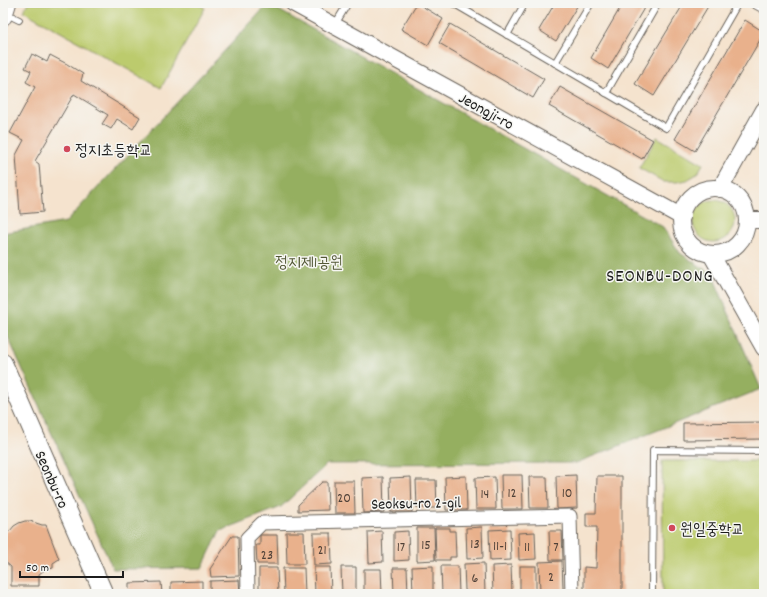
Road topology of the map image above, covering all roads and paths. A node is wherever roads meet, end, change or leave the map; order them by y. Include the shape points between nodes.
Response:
1 (293, 3) edge
2 (348, 3) edge
3 (453, 3) edge
4 (525, 3) edge
5 (591, 3) edge
6 (658, 3) edge
7 (738, 3) edge
8 (751, 3) edge
9 (764, 10) edge
10 (334, 26) junction
11 (507, 35) junction
12 (556, 63) junction
13 (606, 93) junction
14 (764, 110) edge
15 (720, 189) junction
16 (682, 217) junction
17 (747, 220) junction
18 (764, 220) edge
19 (711, 254) junction
20 (764, 348) edge
21 (3, 363) edge
22 (764, 451) edge
23 (104, 594) edge
24 (248, 594) edge
25 (572, 594) edge
26 (652, 594) edge

1 - 10 street, Jeongji-ro
2 - 10 lane
3 - 11 lane
4 - 11 lane
5 - 12 lane
6 - 13 lane
7 - 13 lane via 666,128
8 - 9 lane
10 - 16 street, Jeongji-ro
11 - 12 lane
12 - 13 lane
14 - 15 street
15 - 16 street via 700,191 686,205
15 - 17 street via 738,198 745,209
16 - 19 street via 683,230 689,242 698,250
17 - 18 street
17 - 19 street via 744,236 736,246 724,253
19 - 20 street
21 - 23 main road, Seonbu-ro
22 - 26 lane via 653,450
24 - 25 street, Seoksu-ro 2-gil via 247,538 262,523 570,516

